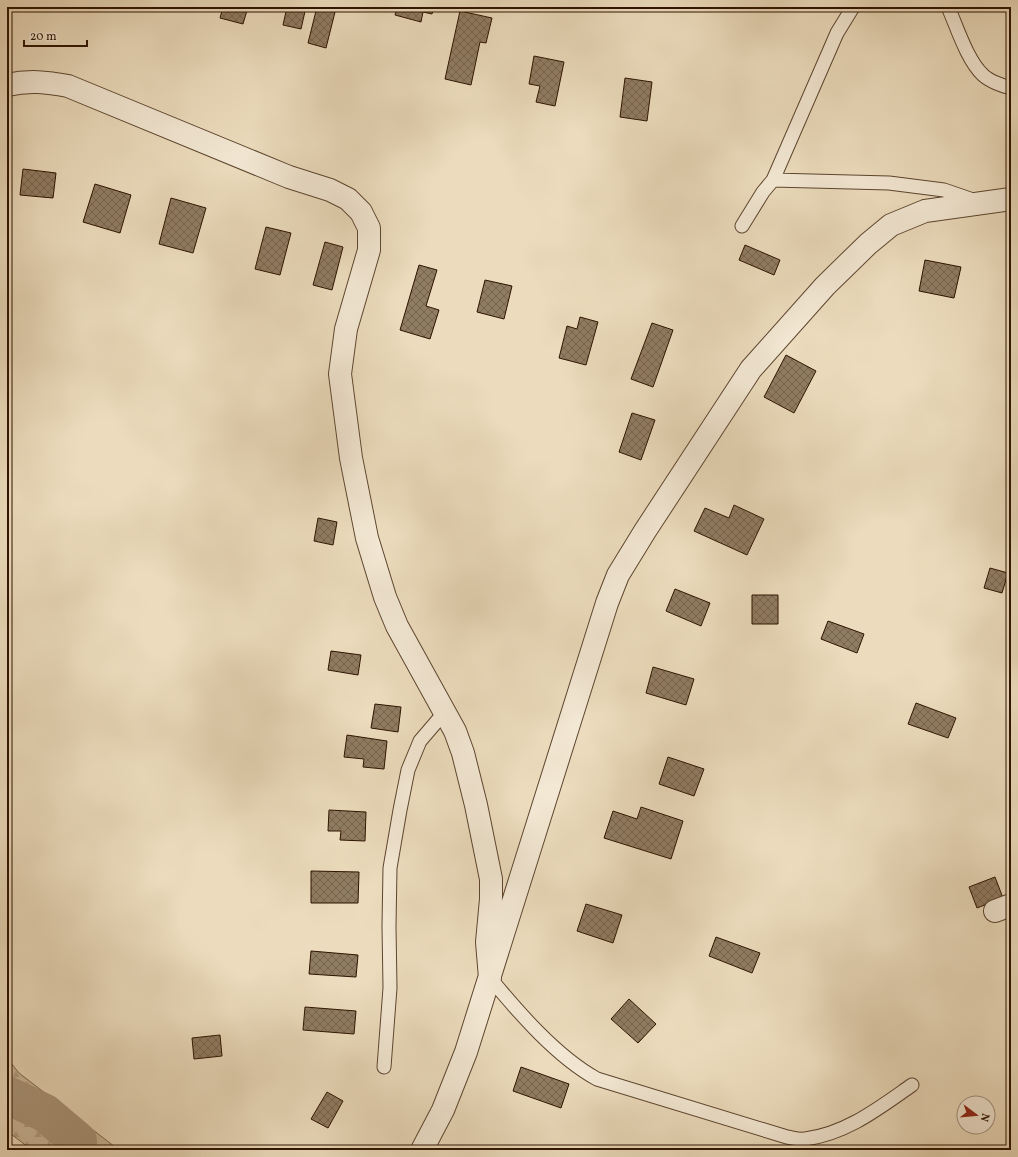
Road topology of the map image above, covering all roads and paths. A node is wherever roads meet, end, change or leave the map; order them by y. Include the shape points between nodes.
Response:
1 (853, 7) edge
2 (948, 7) edge
3 (7, 85) edge
4 (1011, 88) edge
5 (773, 180) junction
6 (1011, 199) edge
7 (982, 203) junction
8 (742, 226) dead end
9 (444, 713) junction
10 (490, 978) junction
11 (384, 1067) dead end
12 (912, 1085) dead end
13 (422, 1150) edge

1 - 5 lane via 837,33
2 - 4 lane via 969,55 983,76
3 - 9 street via 24,81 43,81 68,86 290,177 330,190 348,199 361,212 369,228 369,250 346,329 340,374 351,458 367,538 385,597 397,626
5 - 7 lane via 889,183 944,190
5 - 8 lane via 762,192
6 - 7 street
7 - 10 street via 925,211 891,225 857,254 751,369 645,531 618,575 607,602
9 - 10 street via 455,731 462,753 488,857 491,879 487,942
9 - 11 lane via 420,742 408,770 396,832 390,868 390,988
10 - 12 lane via 516,1010 573,1064 597,1079 787,1137 804,1139 837,1132 876,1110
10 - 13 street via 466,1052 443,1110

